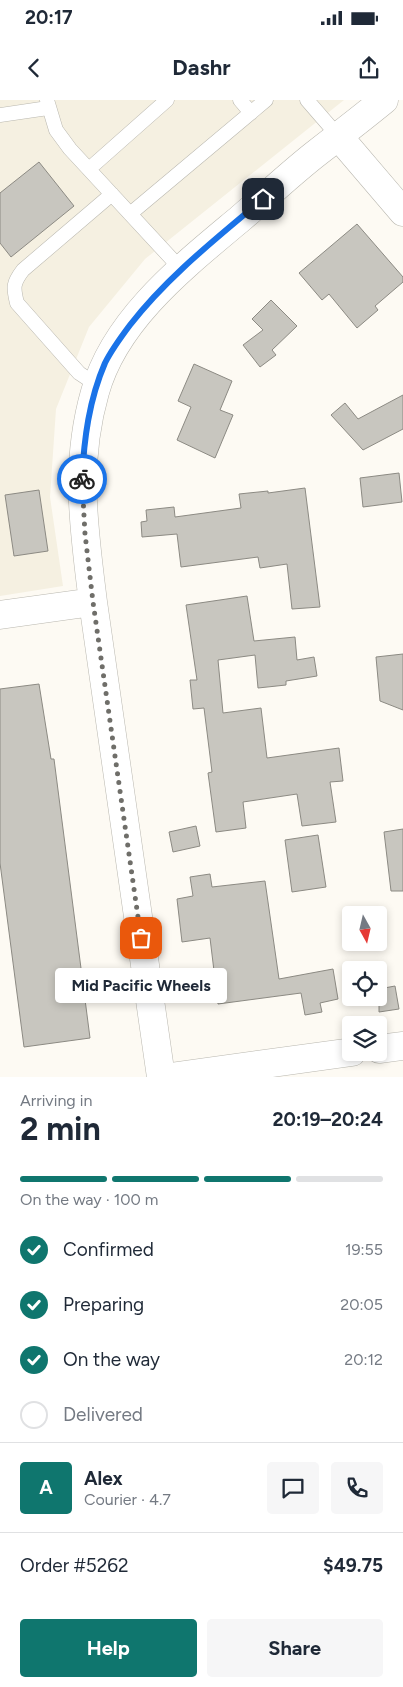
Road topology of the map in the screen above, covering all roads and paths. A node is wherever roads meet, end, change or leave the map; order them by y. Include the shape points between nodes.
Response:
1 (167, 100) edge
2 (240, 100) edge
3 (266, 100) edge
4 (307, 100) edge
5 (384, 100) edge
6 (48, 104) edge
7 (251, 113) junction
8 (0, 115) edge
9 (339, 137) junction
10 (89, 169) junction
11 (112, 194) junction
12 (403, 212) edge
13 (130, 214) junction
14 (181, 269) junction
15 (97, 385) junction
16 (93, 602) junction
17 (0, 615) edge
18 (403, 1046) edge
19 (387, 1048) edge
20 (342, 1053) edge
21 (161, 1077) edge
22 (170, 1077) edge

1 - 10 lane
2 - 7 lane
3 - 7 lane
4 - 9 lane
5 - 9 street
6 - 8 lane
6 - 10 lane via 56,130
7 - 13 lane
9 - 12 street
9 - 14 street
10 - 11 lane
11 - 13 lane
11 - 15 lane via 23,270 15,280 14,290 17,303 79,373
13 - 14 lane
14 - 15 street via 115,345
15 - 16 street via 88,420 82,483
16 - 17 street
16 - 21 street
18 - 19 street
20 - 22 street

